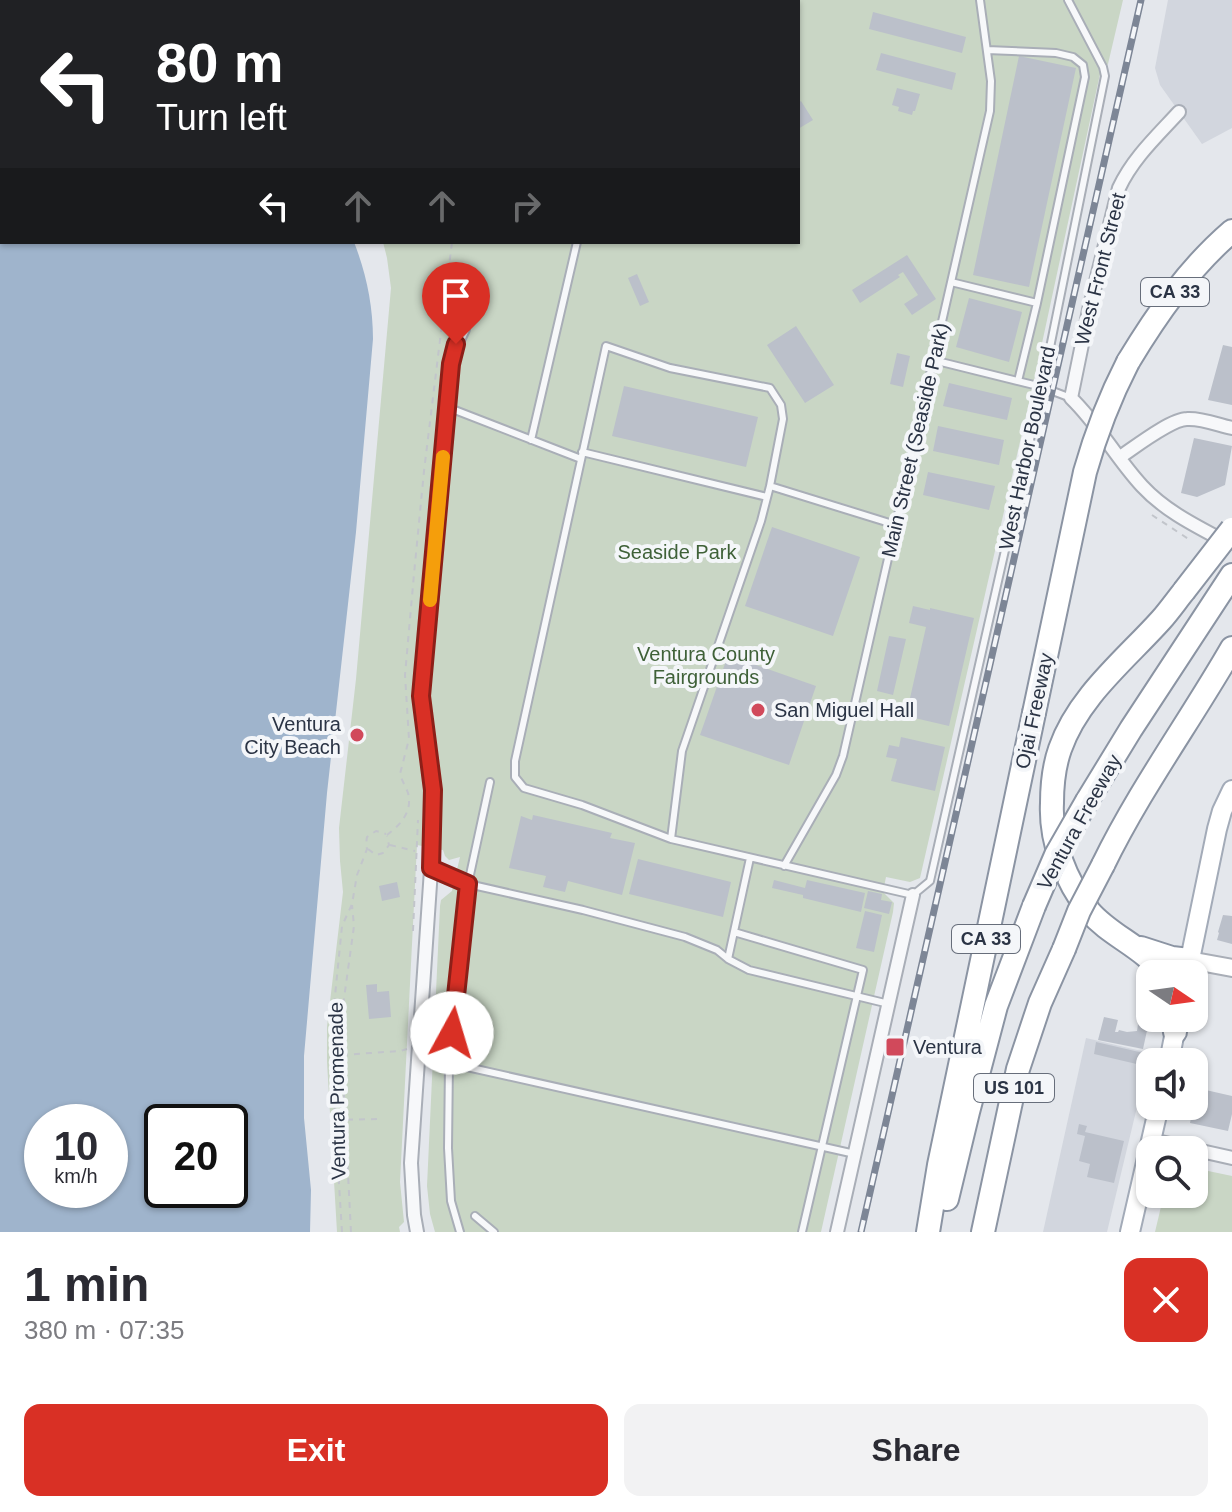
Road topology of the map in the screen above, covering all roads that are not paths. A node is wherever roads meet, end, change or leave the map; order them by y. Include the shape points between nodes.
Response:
1 (980, 0) edge
2 (1068, 0) edge
3 (987, 50) junction
4 (1179, 112) dead end
5 (1232, 231) edge
6 (577, 244) edge
7 (951, 282) junction
8 (1037, 303) junction
9 (463, 329) dead end
10 (933, 360) junction
11 (1018, 381) junction
12 (1042, 387) junction
13 (1071, 398) junction
14 (447, 407) junction
15 (1232, 428) edge
16 (531, 440) junction
17 (581, 456) junction
18 (1120, 457) junction
19 (770, 486) junction
20 (767, 497) junction
21 (896, 525) junction
22 (1232, 529) edge
23 (1232, 545) edge
24 (1232, 575) edge
25 (1232, 648) edge
26 (1232, 664) edge
27 (1202, 699) junction
28 (490, 782) dead end
29 (1232, 790) edge
30 (671, 839) junction
31 (750, 858) junction
32 (784, 866) junction
33 (431, 868) junction
34 (468, 884) junction
35 (913, 895) junction
36 (734, 932) junction
37 (1133, 945) junction
38 (728, 959) junction
39 (1151, 960) edge
40 (1176, 960) edge
41 (1189, 960) edge
42 (1208, 967) edge
43 (1232, 968) edge
44 (857, 996) junction
45 (889, 1004) junction
46 (449, 1063) junction
47 (822, 1147) junction
48 (1208, 1153) edge
49 (855, 1154) junction
50 (1232, 1158) edge
51 (1136, 1207) edge
52 (475, 1216) dead end
53 (417, 1232) edge
54 (460, 1232) edge
55 (494, 1232) edge
56 (802, 1232) edge
57 (837, 1232) edge
58 (928, 1232) edge
59 (939, 1232) edge
60 (983, 1232) edge
61 (1130, 1232) edge

1 - 3 lane, Main Street (Seaside Park)
2 - 12 lane, West Harbor Boulevard via 1105,76
3 - 7 lane, Main Street (Seaside Park) via 990,111
3 - 8 lane via 1056,53 1083,65 1085,77
4 - 13 street, West Front Street via 1135,160 1119,188
5 - 58 highway, Ojai Freeway / CA 33, bridge via 1159,313 1128,362 1095,437
6 - 16 lane
7 - 8 lane
7 - 10 lane, Main Street (Seaside Park)
8 - 11 lane
9 - 14 street via 453,353
10 - 11 lane
10 - 21 lane, Main Street (Seaside Park)
11 - 12 lane
12 - 13 lane
12 - 35 lane, West Harbor Boulevard via 930,881
13 - 18 street
14 - 16 lane
14 - 33 street via 421,696 433,790
15 - 18 street via 1182,419
16 - 17 lane
17 - 19 lane via 606,346 670,368 770,388 783,419
17 - 20 lane
17 - 30 lane via 515,777 524,788
18 - 23 street via 1164,505
19 - 20 lane
19 - 21 lane
20 - 30 lane via 682,751
21 - 32 lane, Main Street (Seaside Park) via 843,756
22 - 37 highway, bridge via 1112,671 1073,722 1060,749 1052,786 1055,842 1090,911
24 - 59 highway, Ventura Freeway / US 101, bridge via 1056,855 996,1006
25 - 27 highway, Ventura Freeway / US 101
26 - 27 highway
27 - 60 highway, Ventura Freeway / US 101, bridge via 1123,825 1040,1003 1018,1069
28 - 34 lane
29 - 41 main road via 1217,829
30 - 31 lane
31 - 32 lane
31 - 36 lane
32 - 35 lane
33 - 34 lane
33 - 53 street via 411,1163
34 - 38 lane via 685,937
34 - 46 lane
35 - 45 street
36 - 38 lane
36 - 44 lane via 863,970
37 - 39 highway
37 - 40 highway
38 - 44 lane via 749,970
42 - 43 main road
44 - 45 lane
44 - 47 lane
45 - 49 street
46 - 47 lane
46 - 54 lane via 451,1201
47 - 49 lane
47 - 56 lane
48 - 50 street
49 - 57 street
51 - 61 main road
52 - 55 lane

